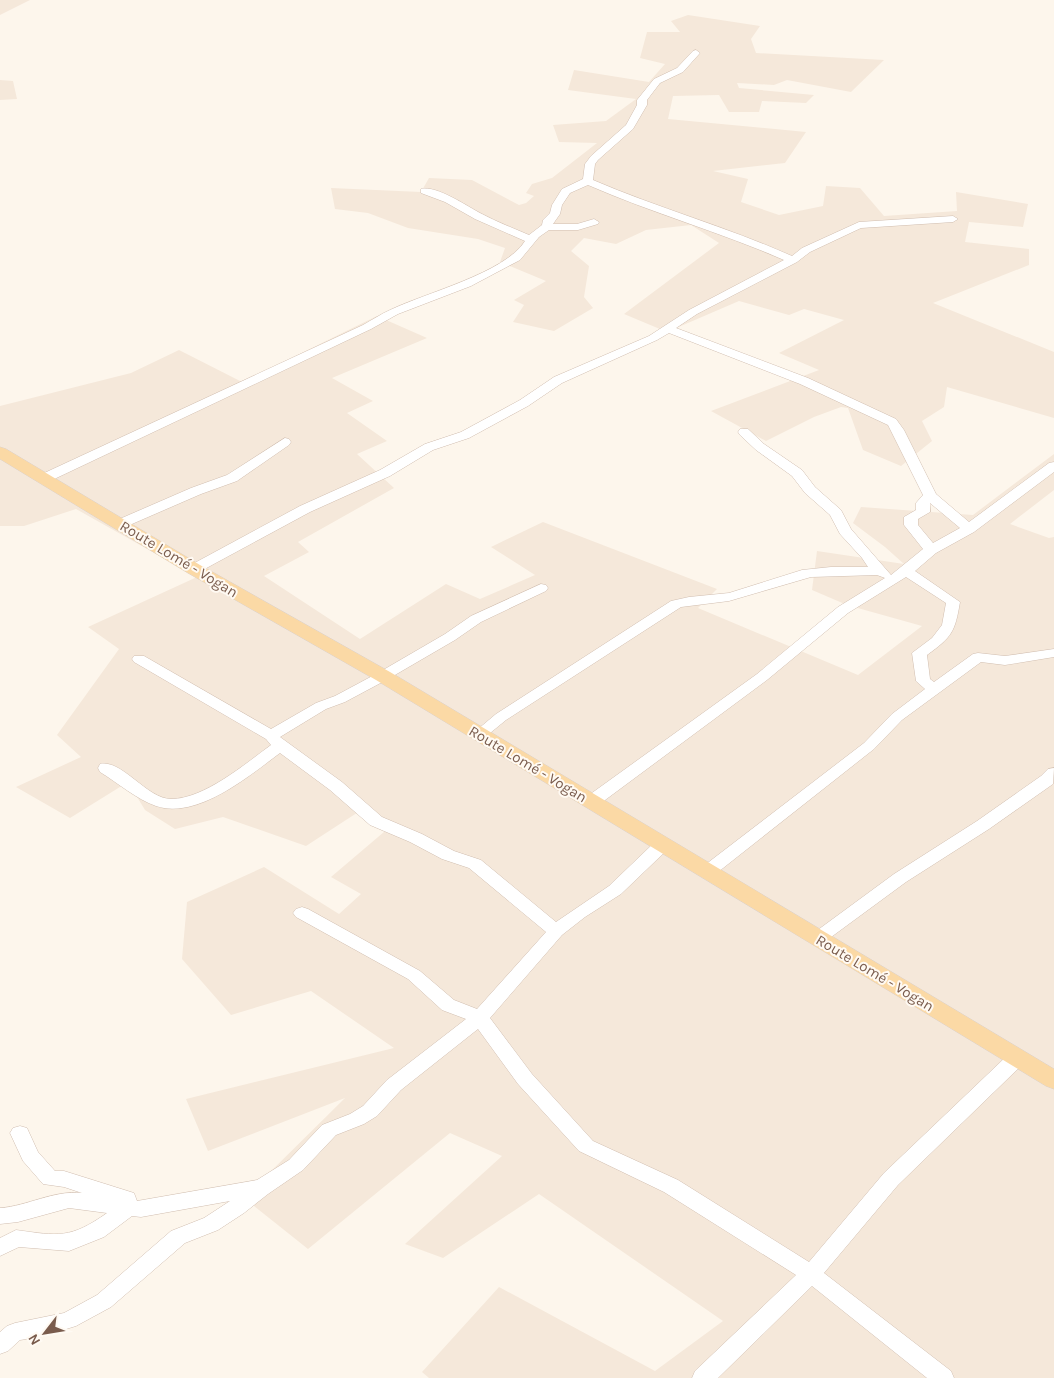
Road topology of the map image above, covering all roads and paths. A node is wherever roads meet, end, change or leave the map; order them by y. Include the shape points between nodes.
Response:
1 (696, 53) dead end
2 (588, 180) junction
3 (425, 191) dead end
4 (953, 219) dead end
5 (594, 222) dead end
6 (547, 227) junction
7 (529, 239) junction
8 (793, 260) junction
9 (669, 329) junction
10 (744, 432) dead end
11 (285, 442) dead end
12 (0, 452) edge
13 (1054, 466) edge
14 (44, 478) junction
15 (930, 496) junction
16 (120, 524) junction
17 (969, 529) junction
18 (931, 550) junction
19 (194, 569) junction
20 (906, 571) junction
21 (886, 575) junction
22 (541, 588) dead end
23 (1054, 653) edge
24 (139, 659) dead end
25 (383, 676) junction
26 (936, 690) junction
27 (479, 735) junction
28 (275, 741) junction
29 (106, 768) dead end
30 (1054, 773) edge
31 (591, 802) junction
32 (662, 844) junction
33 (708, 872) junction
34 (302, 913) dead end
35 (556, 931) junction
36 (817, 939) junction
37 (480, 1017) junction
38 (1017, 1058) junction
39 (1054, 1080) edge
40 (20, 1134) dead end
41 (261, 1188) junction
42 (128, 1208) junction
43 (0, 1216) edge
44 (0, 1248) edge
45 (811, 1274) junction
46 (0, 1345) edge
47 (703, 1378) edge
48 (943, 1378) edge

1 - 2 street via 680,70 657,81 649,89 630,127 594,158
2 - 6 street via 566,190
2 - 8 street via 628,198 741,237
3 - 7 street
4 - 8 street via 860,225 806,250
5 - 6 street via 578,227
6 - 7 street
7 - 14 street via 523,253 468,284 394,312
8 - 9 street via 693,312
9 - 15 street via 804,381 892,422
9 - 19 street via 558,380 465,435 429,447 385,473 305,509
10 - 21 street via 789,466 836,513 845,531
11 - 16 street via 232,478
12 - 14 main road, Route Lomé - Vogan
13 - 17 street
14 - 16 main road, Route Lomé - Vogan
15 - 17 street
15 - 18 street via 923,503 923,512 911,518 911,525
16 - 19 main road, Route Lomé - Vogan
17 - 18 street
18 - 20 street
19 - 25 main road, Route Lomé - Vogan
20 - 21 street
20 - 26 street via 953,602 949,626 937,641 919,652 923,681
21 - 27 street via 832,571 802,574 738,596 676,604 500,717
21 - 31 street via 762,677
22 - 25 street via 476,619
23 - 26 street via 1012,660 978,657
24 - 28 street
25 - 27 main road, Route Lomé - Vogan
25 - 28 street via 321,706
26 - 33 street via 897,717 869,746
27 - 31 main road, Route Lomé - Vogan
28 - 29 street via 234,780 191,800 168,804 147,795
28 - 35 street via 336,786 376,821 448,855 475,864
30 - 36 street
31 - 32 main road, Route Lomé - Vogan
32 - 33 main road, Route Lomé - Vogan
32 - 35 street via 615,890
33 - 36 main road, Route Lomé - Vogan
34 - 37 street via 414,975 448,1005
35 - 37 street
36 - 38 main road, Route Lomé - Vogan
37 - 41 street via 394,1085 370,1111 328,1130 296,1165
37 - 45 street via 524,1079 586,1146 671,1186
38 - 39 main road, Route Lomé - Vogan
38 - 45 street via 891,1178
40 - 42 street via 30,1156 50,1178 126,1199
41 - 42 street via 141,1209
41 - 46 street via 211,1224 178,1237 104,1301 70,1320 15,1332
42 - 43 street via 72,1200 12,1216
42 - 44 street via 97,1231 69,1243 16,1238
45 - 47 street
45 - 48 street

